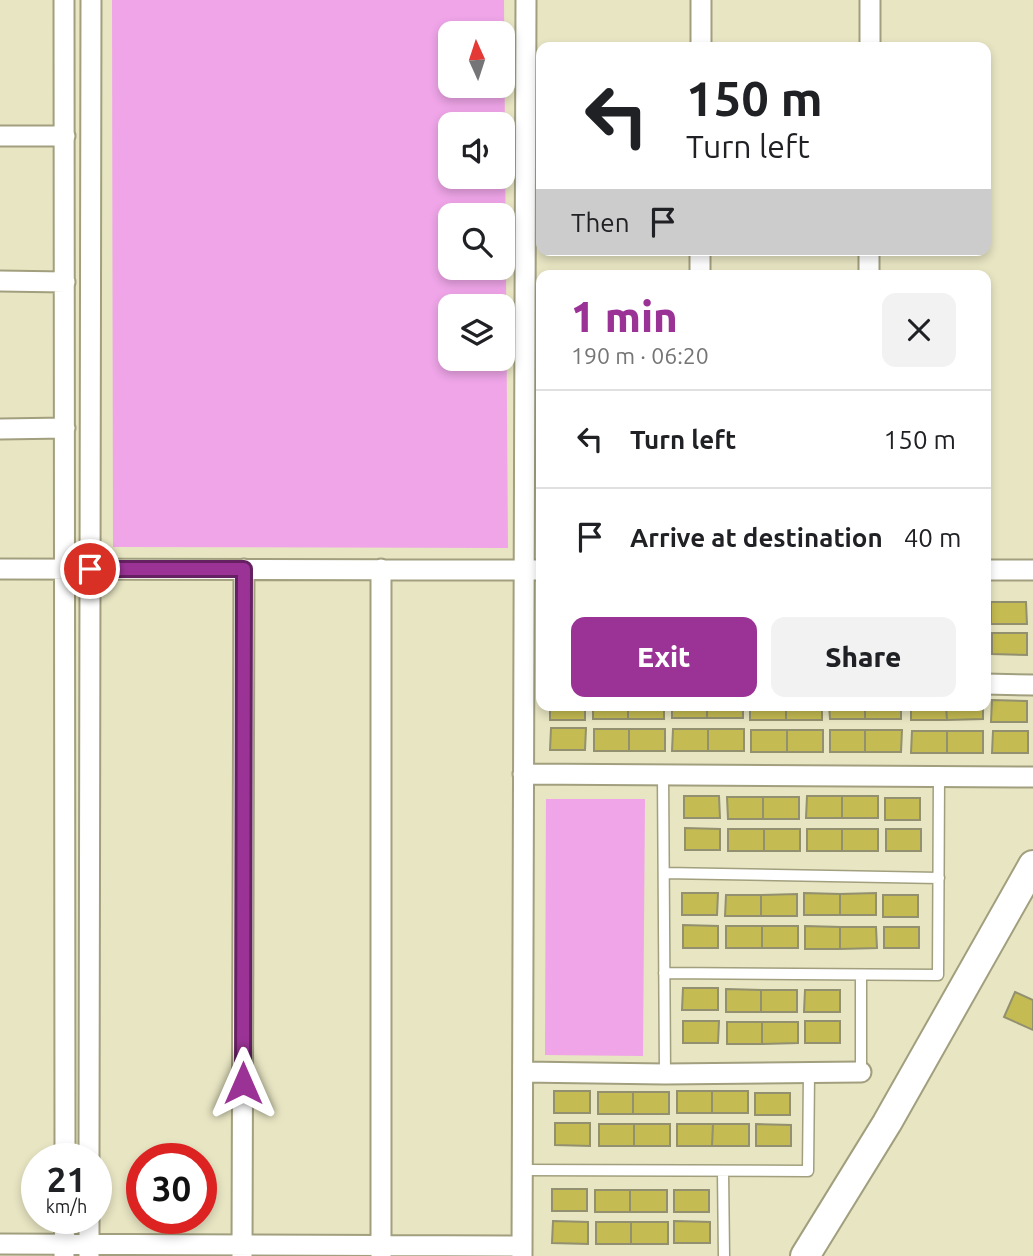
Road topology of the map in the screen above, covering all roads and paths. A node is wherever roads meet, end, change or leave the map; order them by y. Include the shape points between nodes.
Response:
1 (64, 0) edge
2 (91, 0) edge
3 (526, 0) edge
4 (701, 0) edge
5 (870, 0) edge
6 (701, 42) edge
7 (870, 42) edge
8 (0, 136) edge
9 (65, 136) junction
10 (0, 281) edge
11 (65, 282) junction
12 (65, 428) junction
13 (0, 429) edge
14 (0, 569) edge
15 (65, 569) junction
16 (90, 569) junction
17 (244, 569) junction
18 (381, 569) junction
19 (532, 570) edge
20 (991, 570) edge
21 (1033, 570) edge
22 (532, 678) edge
23 (991, 684) edge
24 (1033, 685) edge
25 (523, 774) junction
26 (663, 775) junction
27 (939, 777) junction
28 (1033, 777) edge
29 (1033, 864) edge
30 (664, 873) junction
31 (939, 878) junction
32 (664, 973) junction
33 (861, 975) junction
34 (523, 1072) junction
35 (860, 1072) joint
36 (808, 1073) junction
37 (665, 1074) junction
38 (65, 1143) edge
39 (89, 1143) edge
40 (522, 1170) junction
41 (723, 1171) junction
42 (0, 1244) edge
43 (64, 1250) edge
44 (89, 1250) edge
45 (242, 1251) edge
46 (381, 1251) edge
47 (522, 1251) edge
48 (724, 1256) edge
49 (805, 1256) edge

1 - 9 street
2 - 16 street
3 - 19 street
4 - 6 street
5 - 7 street
8 - 9 street
9 - 11 street
10 - 11 street
11 - 12 street
12 - 13 street
12 - 15 street
14 - 15 street
15 - 16 street
15 - 38 street
16 - 17 street
16 - 39 street
17 - 18 street
17 - 45 street
18 - 19 street
18 - 46 street
19 - 22 street
20 - 21 street
22 - 25 street
23 - 24 street
25 - 26 street
25 - 34 street
26 - 27 street
26 - 30 lane
27 - 28 street
27 - 31 lane
29 - 49 street via 887,1123
30 - 31 lane
30 - 32 lane
31 - 33 lane via 938,975
32 - 33 lane
32 - 37 lane
33 - 35 lane
34 - 37 street
34 - 40 street
35 - 36 street
36 - 37 street
36 - 41 lane via 808,1171
40 - 41 lane
40 - 47 street
41 - 48 lane
42 - 43 street
43 - 44 street
44 - 45 street
45 - 46 street
46 - 47 street

